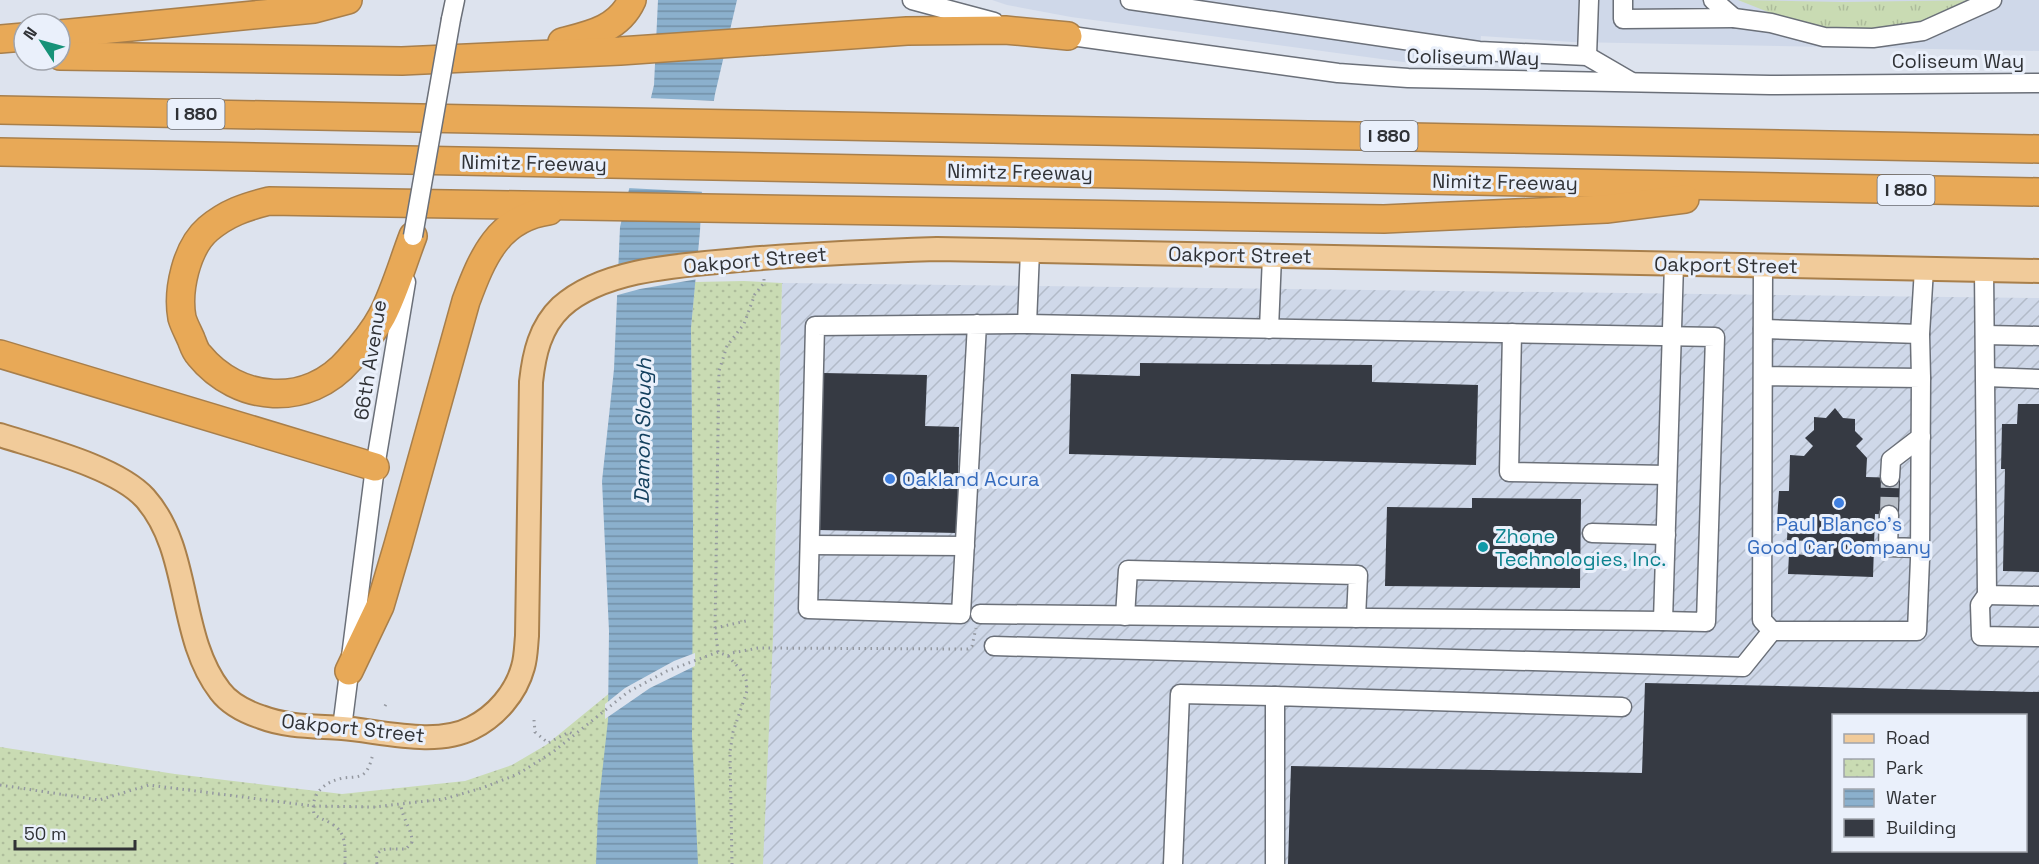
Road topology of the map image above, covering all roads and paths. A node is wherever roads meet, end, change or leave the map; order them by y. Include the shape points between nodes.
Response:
1 (348, 0) edge
2 (455, 0) edge
3 (632, 0) edge
4 (912, 0) edge
5 (1130, 0) edge
6 (1589, 0) edge
7 (1623, 0) edge
8 (1713, 0) edge
9 (1992, 0) edge
10 (1734, 18) junction
11 (72, 33) edge
12 (1068, 36) junction
13 (72, 56) edge
14 (1587, 56) junction
15 (500, 57) junction
16 (1631, 82) junction
17 (2039, 83) edge
18 (0, 110) edge
19 (2039, 149) edge
20 (0, 152) edge
21 (1772, 188) junction
22 (2039, 192) edge
23 (598, 205) junction
24 (413, 236) junction
25 (1030, 251) junction
26 (1272, 256) junction
27 (764, 258) junction
28 (1674, 264) junction
29 (1763, 266) junction
30 (1924, 269) junction
31 (1984, 270) junction
32 (2039, 271) edge
33 (977, 324) junction
34 (1026, 324) junction
35 (1269, 329) junction
36 (1763, 329) junction
37 (1512, 333) junction
38 (1920, 334) junction
39 (1985, 335) junction
40 (1672, 336) junction
41 (2039, 336) edge
42 (0, 354) edge
43 (1763, 376) junction
44 (1986, 377) junction
45 (1921, 378) junction
46 (2039, 379) edge
47 (0, 435) edge
48 (1921, 437) junction
49 (375, 467) junction
50 (1667, 475) junction
51 (1890, 477) tunnel mouth
52 (1889, 515) tunnel mouth
53 (1592, 532) dead end
54 (1665, 535) junction
55 (810, 545) junction
56 (965, 546) junction
57 (1920, 548) junction
58 (1987, 595) junction
59 (2039, 596) edge
60 (980, 614) joint
61 (1125, 616) junction
62 (1356, 618) junction
63 (746, 621) dead end
64 (1663, 621) junction
65 (715, 628) junction
66 (1772, 631) junction
67 (2039, 637) edge
68 (994, 646) dead end
69 (718, 652) junction
70 (728, 656) junction
71 (349, 671) junction
72 (1275, 696) junction
73 (1622, 707) dead end
74 (534, 720) dead end
75 (342, 728) junction
76 (575, 735) junction
77 (374, 754) dead end
78 (0, 786) edge
79 (401, 805) junction
80 (313, 806) junction
81 (345, 864) edge
82 (377, 864) edge
83 (732, 864) edge
84 (1173, 864) edge
85 (1275, 864) edge

1 - 11 highway via 314,9
2 - 24 street, 66th Avenue, bridge
3 - 15 highway via 613,24 592,35
4 - 12 street, Coliseum Way via 990,22
5 - 14 street via 1479,51
6 - 14 street
7 - 10 street via 1623,19
8 - 10 street
9 - 10 street via 1923,31 1873,38 1824,37
12 - 15 highway via 1005,30 907,31
12 - 16 street, Coliseum Way via 1338,74
13 - 15 highway via 402,61
14 - 16 street
16 - 17 street, Coliseum Way
18 - 19 highway, I 880
20 - 21 highway, Nimitz Freeway / I 880
21 - 22 highway, Nimitz Freeway / I 880
21 - 23 highway via 1606,210 1384,219
23 - 24 highway via 269,201 236,209 206,230 189,257 181,288 182,318 197,354 220,376 249,391 300,392 324,382 348,362 381,317
23 - 71 highway via 532,213 512,224 494,242 479,267 380,606
24 - 49 street, 66th Avenue
25 - 26 main road, Oakport Street
25 - 27 main road, Oakport Street via 917,250
25 - 34 street
26 - 28 main road, Oakport Street
26 - 35 street
27 - 65 path via 764,283 754,294 744,324 727,346 719,371
27 - 75 main road, Oakport Street via 632,274 600,284 560,308 546,326 535,351 531,382 527,636 523,667 512,693 495,712 471,729 444,736
28 - 29 main road, Oakport Street
28 - 40 street
29 - 30 main road, Oakport Street
29 - 36 street
30 - 31 main road, Oakport Street
30 - 38 street
31 - 32 main road, Oakport Street
31 - 39 street
33 - 34 street
33 - 55 street via 815,326
33 - 56 street
34 - 35 street
35 - 37 street
36 - 38 street
36 - 43 street
37 - 40 street
37 - 50 street via 1509,472
38 - 45 street
39 - 41 street
39 - 44 street
40 - 50 street
40 - 64 street via 1715,338 1715,349 1706,622
42 - 49 highway
43 - 45 street
43 - 66 street via 1762,620
44 - 46 street
44 - 58 street
45 - 48 street
47 - 75 main road, Oakport Street via 100,469 122,479 143,496 159,517 169,540 197,644 220,692 260,717 289,725
48 - 51 street via 1891,460
48 - 57 street
49 - 71 street, 66th Avenue
50 - 54 street
52 - 57 street via 1888,548
53 - 54 street
54 - 64 street
55 - 56 street
55 - 56 street via 808,609 961,614
57 - 66 street via 1917,631
58 - 59 street
58 - 67 street via 1980,605 1981,636
60 - 61 street
60 - 70 path via 980,626 968,649 758,648
61 - 62 street
61 - 62 street via 1128,570 1358,575
62 - 64 street
63 - 65 path
65 - 69 path
66 - 68 street via 1743,667
69 - 70 path
69 - 76 path via 646,681
70 - 83 path via 746,680 747,691 730,752
71 - 75 street, 66th Avenue
72 - 73 street
72 - 84 street via 1180,694
72 - 85 street
74 - 76 path via 535,732 548,743 569,732
76 - 79 path via 518,774 444,799
77 - 80 path via 366,772 321,788
78 - 80 path via 99,800 149,785
79 - 80 path
79 - 82 path via 412,842 406,849 382,849 376,856
80 - 81 path via 314,814 339,830

